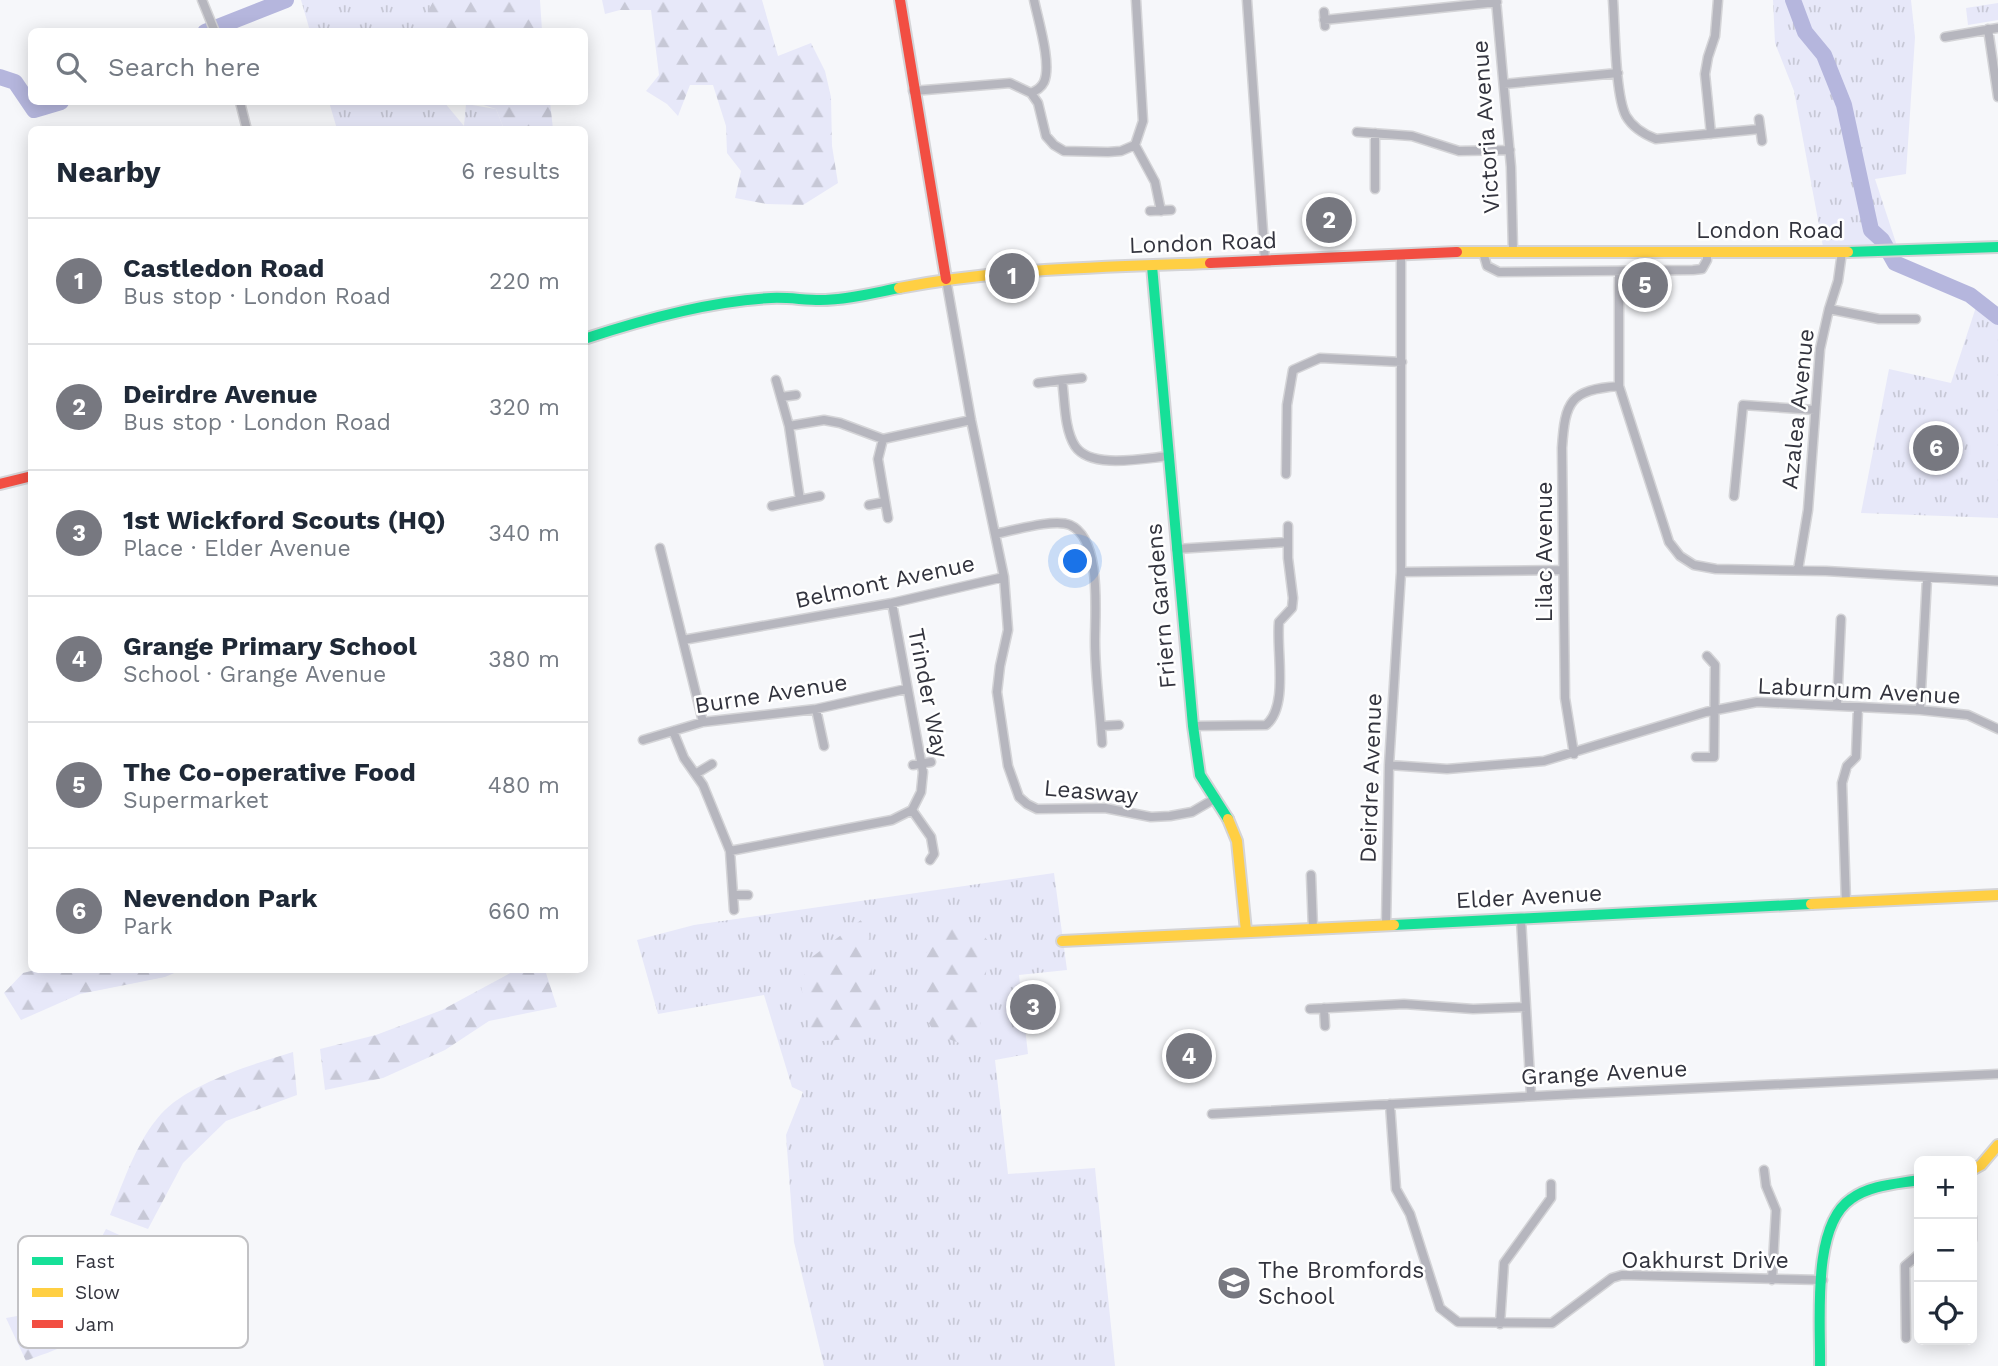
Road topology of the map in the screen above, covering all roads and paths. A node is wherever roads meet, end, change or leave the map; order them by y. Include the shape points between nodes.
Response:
1 (202, 0) edge
2 (900, 0) edge
3 (1034, 0) edge
4 (1136, 0) edge
5 (1247, 0) edge
6 (1613, 0) edge
7 (1718, 0) edge
8 (1496, 1) edge
9 (1324, 19) dead end
10 (213, 28) edge
11 (1998, 28) edge
12 (1988, 29) junction
13 (1945, 37) dead end
14 (1618, 73) junction
15 (1504, 84) junction
16 (913, 90) junction
17 (1031, 93) junction
18 (1998, 97) edge
19 (241, 105) edge
20 (1759, 119) dead end
21 (246, 126) edge
22 (1760, 129) junction
23 (1357, 132) dead end
24 (1375, 133) junction
25 (1711, 134) junction
26 (1762, 141) dead end
27 (1135, 145) junction
28 (1510, 150) junction
29 (1375, 189) dead end
30 (1171, 210) dead end
31 (1150, 211) dead end
32 (1161, 211) junction
33 (1998, 247) edge
34 (1513, 251) junction
35 (1483, 252) junction
36 (1707, 252) junction
37 (1842, 252) junction
38 (1401, 254) junction
39 (1265, 261) junction
40 (1152, 266) junction
41 (1619, 271) junction
42 (946, 279) junction
43 (1829, 309) junction
44 (1916, 319) dead end
45 (588, 338) edge
46 (1402, 362) junction
47 (1082, 378) dead end
48 (776, 380) dead end
49 (1062, 380) junction
50 (1038, 383) dead end
51 (1619, 386) junction
52 (796, 395) dead end
53 (781, 397) junction
54 (1815, 410) junction
55 (971, 420) junction
56 (789, 426) junction
57 (883, 439) junction
58 (1170, 456) junction
59 (1286, 474) dead end
60 (28, 477) edge
61 (0, 484) edge
62 (820, 496) dead end
63 (1734, 496) dead end
64 (800, 499) junction
65 (885, 502) junction
66 (869, 505) dead end
67 (772, 506) dead end
68 (888, 518) dead end
69 (1288, 526) dead end
70 (995, 534) junction
71 (1288, 542) junction
72 (660, 548) dead end
73 (1176, 549) junction
74 (1563, 570) junction
75 (1798, 570) junction
76 (1401, 572) junction
77 (1003, 577) junction
78 (1927, 578) junction
79 (1998, 581) edge
80 (892, 603) junction
81 (1840, 619) dead end
82 (683, 640) junction
83 (1707, 656) dead end
84 (906, 689) junction
85 (1837, 706) junction
86 (1858, 707) junction
87 (816, 709) junction
88 (1715, 710) junction
89 (1920, 710) junction
90 (703, 722) junction
91 (1119, 725) dead end
92 (1101, 726) junction
93 (1193, 726) junction
94 (1998, 729) edge
95 (673, 731) junction
96 (643, 740) dead end
97 (1102, 743) dead end
98 (824, 746) dead end
99 (1574, 754) junction
100 (1696, 757) dead end
101 (712, 764) dead end
102 (1389, 765) junction
103 (697, 773) junction
104 (1216, 798) junction
105 (912, 810) junction
106 (730, 851) junction
107 (930, 860) dead end
108 (1311, 875) dead end
109 (733, 895) junction
110 (748, 895) dead end
111 (1998, 895) edge
112 (1846, 903) junction
113 (734, 910) dead end
114 (1521, 919) junction
115 (1386, 926) junction
116 (1313, 929) junction
117 (1246, 931) junction
118 (1062, 941) dead end
119 (1526, 1007) junction
120 (1324, 1008) junction
121 (1310, 1009) dead end
122 (1325, 1026) dead end
123 (1998, 1074) edge
124 (1531, 1096) junction
125 (1390, 1104) junction
126 (1212, 1114) dead end
127 (1998, 1145) edge
128 (1977, 1167) edge
129 (1764, 1170) dead end
130 (1914, 1181) edge
131 (1551, 1184) dead end
132 (1914, 1258) edge
133 (1772, 1280) junction
134 (1823, 1280) junction
135 (1500, 1324) junction
136 (1906, 1338) dead end
137 (1821, 1366) edge

1 - 10 street
2 - 16 street
3 - 17 street via 1046,63 1041,87
4 - 27 street via 1143,121
5 - 39 street
6 - 14 street
7 - 25 street via 1705,74
8 - 9 street
8 - 15 street, Victoria Avenue
11 - 12 street
12 - 13 street
12 - 18 street
14 - 15 street
14 - 25 street via 1623,107 1644,134 1656,139
15 - 28 street, Victoria Avenue
16 - 17 street via 1010,83
16 - 42 street
17 - 27 street via 1046,136 1063,150 1108,152
19 - 21 street
20 - 22 street
22 - 25 street
22 - 26 street
23 - 24 street
24 - 28 street via 1412,136 1451,150
24 - 29 street
27 - 32 street via 1156,182
28 - 34 street, Victoria Avenue
30 - 32 street
31 - 32 street
33 - 37 street, London Road
34 - 35 street, London Road
34 - 36 street, London Road
35 - 38 street, London Road
35 - 41 street via 1487,266 1499,272
36 - 37 street, London Road
36 - 41 street via 1702,269
37 - 43 street, Azalea Avenue
38 - 39 street, London Road
38 - 46 street, Deirdre Avenue
39 - 40 street, London Road
40 - 42 street, London Road
40 - 58 street, Friern Gardens
41 - 51 street
42 - 45 street, London Road via 849,298 734,302 625,325
42 - 55 street, Belmont Avenue
43 - 44 street via 1879,319
43 - 54 street, Azalea Avenue
46 - 59 street via 1320,358 1293,370 1287,405
46 - 76 street, Deirdre Avenue
47 - 49 street
48 - 53 street
49 - 50 street
49 - 58 street via 1070,433 1075,447 1088,457 1104,461
51 - 74 street, Lilac Avenue via 1586,390 1574,399 1564,418
51 - 75 street via 1669,542 1680,556 1694,565 1716,569
52 - 53 street
53 - 56 street
54 - 63 street via 1743,405
54 - 75 street, Azalea Avenue via 1808,510
55 - 57 street
55 - 70 street, Belmont Avenue
56 - 57 street via 840,422
56 - 64 street
57 - 65 street via 878,459
58 - 73 street, Friern Gardens
60 - 61 street
62 - 64 street
64 - 67 street
65 - 66 street
65 - 68 street
69 - 71 street
70 - 77 street, Belmont Avenue
70 - 92 street via 1058,522 1070,524 1089,548 1096,597
71 - 73 street
71 - 93 street via 1293,598 1292,608 1279,622 1274,718 1266,725
72 - 82 street
73 - 93 street, Friern Gardens
74 - 76 street
74 - 99 street, Lilac Avenue via 1564,698
75 - 78 street
76 - 102 street, Deirdre Avenue
77 - 80 street, Belmont Avenue
77 - 104 street, Leasway via 1008,630 997,692 1007,766 1019,797 1037,809 1105,808 1151,817 1192,812
78 - 79 street
78 - 89 street
80 - 82 street, Belmont Avenue
80 - 84 street, Trinder Way
81 - 85 street
82 - 90 street
83 - 88 street via 1715,665
84 - 87 street, Burne Avenue
84 - 105 street, Trinder Way via 922,764 921,792
85 - 86 street, Laburnum Avenue
85 - 88 street, Laburnum Avenue via 1757,702
86 - 89 street, Laburnum Avenue
86 - 112 street via 1856,757 1847,766 1842,783
87 - 90 street, Burne Avenue
87 - 98 street
88 - 99 street, Laburnum Avenue
88 - 100 street via 1714,757
89 - 94 street, Laburnum Avenue via 1968,715
90 - 95 street, Burne Avenue
91 - 92 street
92 - 97 street
93 - 104 street, Friern Gardens via 1200,775
95 - 96 street, Burne Avenue
95 - 103 street via 684,758
99 - 102 street, Laburnum Avenue via 1447,769
101 - 103 street
102 - 115 street, Deirdre Avenue
103 - 106 street
104 - 117 street, Friern Gardens via 1237,841
105 - 106 street via 867,826
105 - 107 street via 932,837 934,855
106 - 109 street
108 - 116 street
109 - 110 street
109 - 113 street
111 - 112 street, Elder Avenue
112 - 114 street, Elder Avenue
114 - 115 street, Elder Avenue
114 - 119 street
115 - 116 street, Elder Avenue
116 - 117 street, Elder Avenue
117 - 118 street, Elder Avenue
119 - 120 street via 1404,1004
119 - 124 street
120 - 121 street
120 - 122 street
123 - 124 street, Grange Avenue
124 - 125 street, Grange Avenue
125 - 126 street, Grange Avenue
125 - 135 street, Oakhurst Drive via 1396,1189 1410,1214 1440,1308 1458,1322
127 - 128 street
129 - 133 street via 1776,1210
130 - 134 street via 1865,1191 1840,1208 1827,1238
131 - 135 street via 1551,1198 1504,1263
132 - 136 street via 1905,1266
133 - 134 street, Oakhurst Drive
133 - 135 street, Oakhurst Drive via 1622,1275 1552,1323
134 - 137 street

